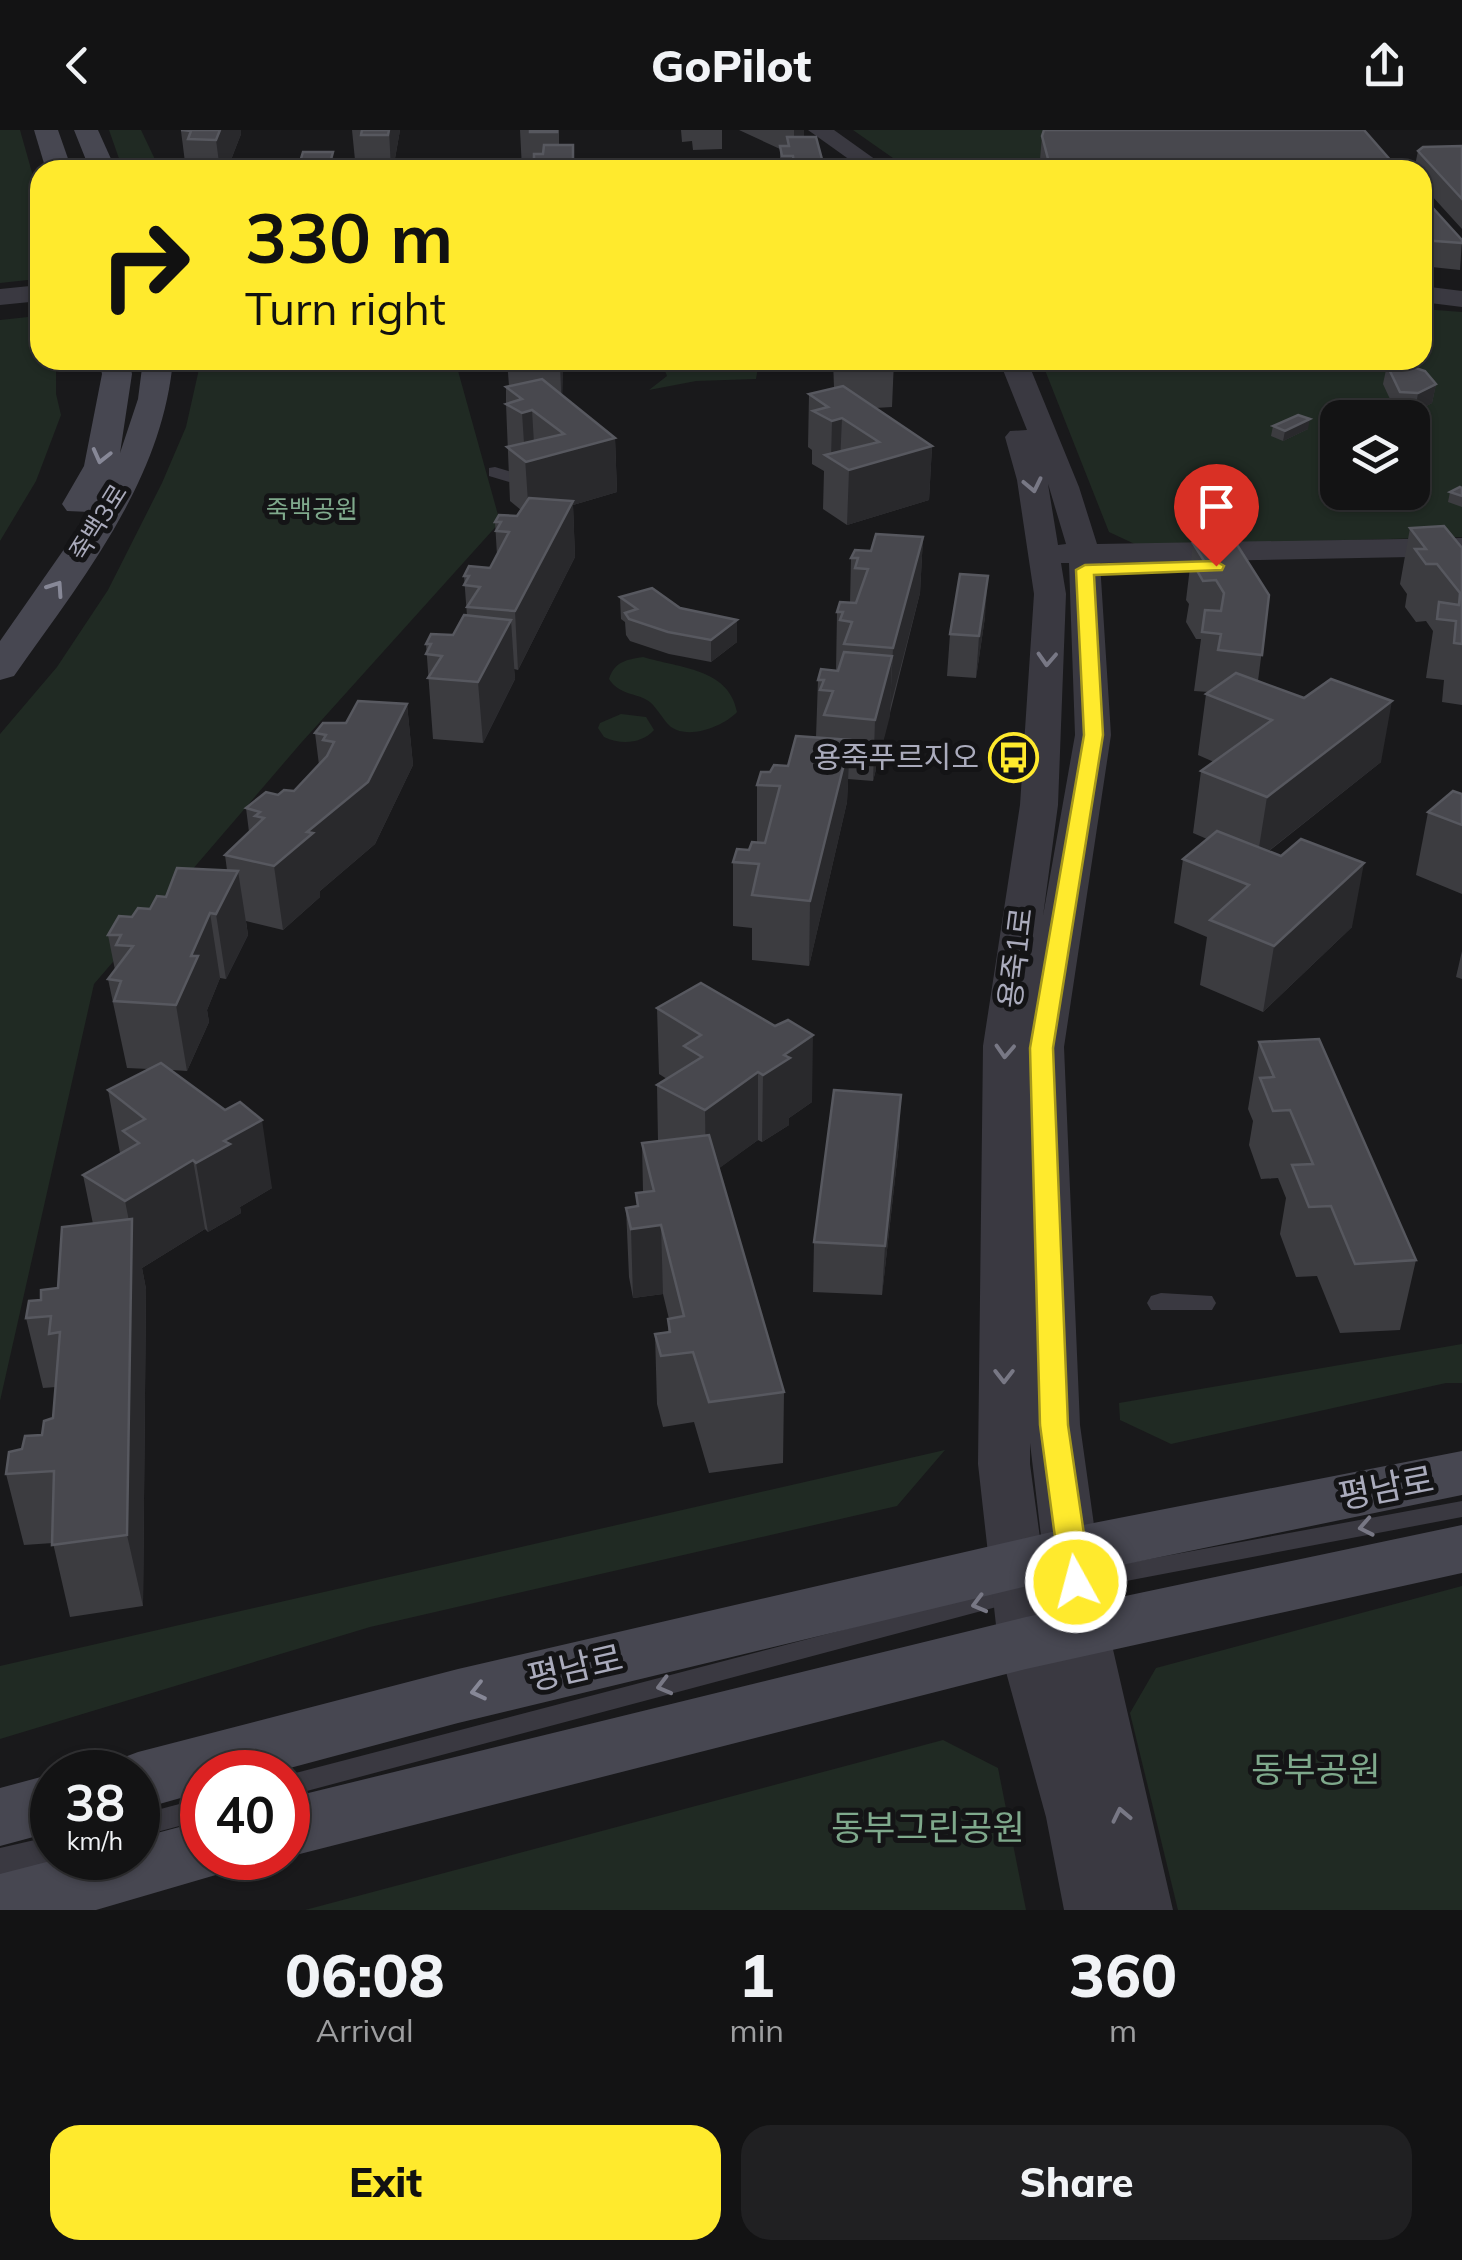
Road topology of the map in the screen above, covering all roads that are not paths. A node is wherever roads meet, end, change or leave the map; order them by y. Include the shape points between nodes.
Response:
1 (46, 130) edge
2 (86, 130) edge
3 (797, 130) edge
4 (818, 130) edge
5 (56, 160) edge
6 (99, 160) edge
7 (841, 160) edge
8 (864, 160) edge
9 (1432, 165) edge
10 (1462, 165) edge
11 (1432, 285) edge
12 (1462, 288) edge
13 (30, 294) edge
14 (1432, 295) edge
15 (0, 297) edge
16 (1462, 299) edge
17 (30, 305) edge
18 (0, 308) edge
19 (116, 370) edge
20 (158, 370) edge
21 (996, 370) edge
22 (1017, 370) edge
23 (495, 472) dead end
24 (530, 483) edge
25 (1462, 547) edge
26 (1462, 558) edge
27 (1065, 562) junction
28 (0, 619) edge
29 (0, 668) edge
30 (1161, 1303) dead end
31 (1202, 1303) dead end
32 (1462, 1473) edge
33 (1462, 1509) edge
34 (1462, 1532) edge
35 (1462, 1548) edge
36 (1045, 1599) junction
37 (925, 1643) dead end
38 (160, 1775) edge
39 (310, 1781) edge
40 (310, 1797) edge
41 (30, 1809) edge
42 (0, 1817) edge
43 (310, 1821) edge
44 (30, 1852) edge
45 (180, 1856) edge
46 (0, 1860) edge
47 (30, 1868) edge
48 (0, 1875) edge
49 (0, 1905) edge
50 (1096, 1910) edge
51 (1141, 1910) edge

1 - 5 main road
2 - 6 main road
3 - 7 street
4 - 8 street
9 - 10 street
11 - 12 street
13 - 15 street
14 - 16 street
17 - 18 street
19 -> 28 main road, 죽백3로 via 101,466
29 -> 20 main road, 죽백3로 via 134,464
21 -> 27 street, 용죽1로
22 - 27 street via 1064,486
23 - 24 street
25 - 27 street
26 - 27 street
27 - 36 street via 1094,735 1042,1048 1054,1425
27 -> 36 street, 용죽1로 via 1050,594 1039,805 1004,1046 1004,1464
30 - 31 street
32 - 36 main road, 평남로
33 -> 36 lane
34 - 36 lane
35 - 36 main road, 평남로
36 -> 38 main road, 평남로 via 458,1696
36 -> 39 lane
36 - 43 main road, 평남로
36 - 50 street
51 -> 36 street
37 - 40 lane
41 - 42 main road
44 - 46 lane
45 - 49 main road
47 - 48 lane

